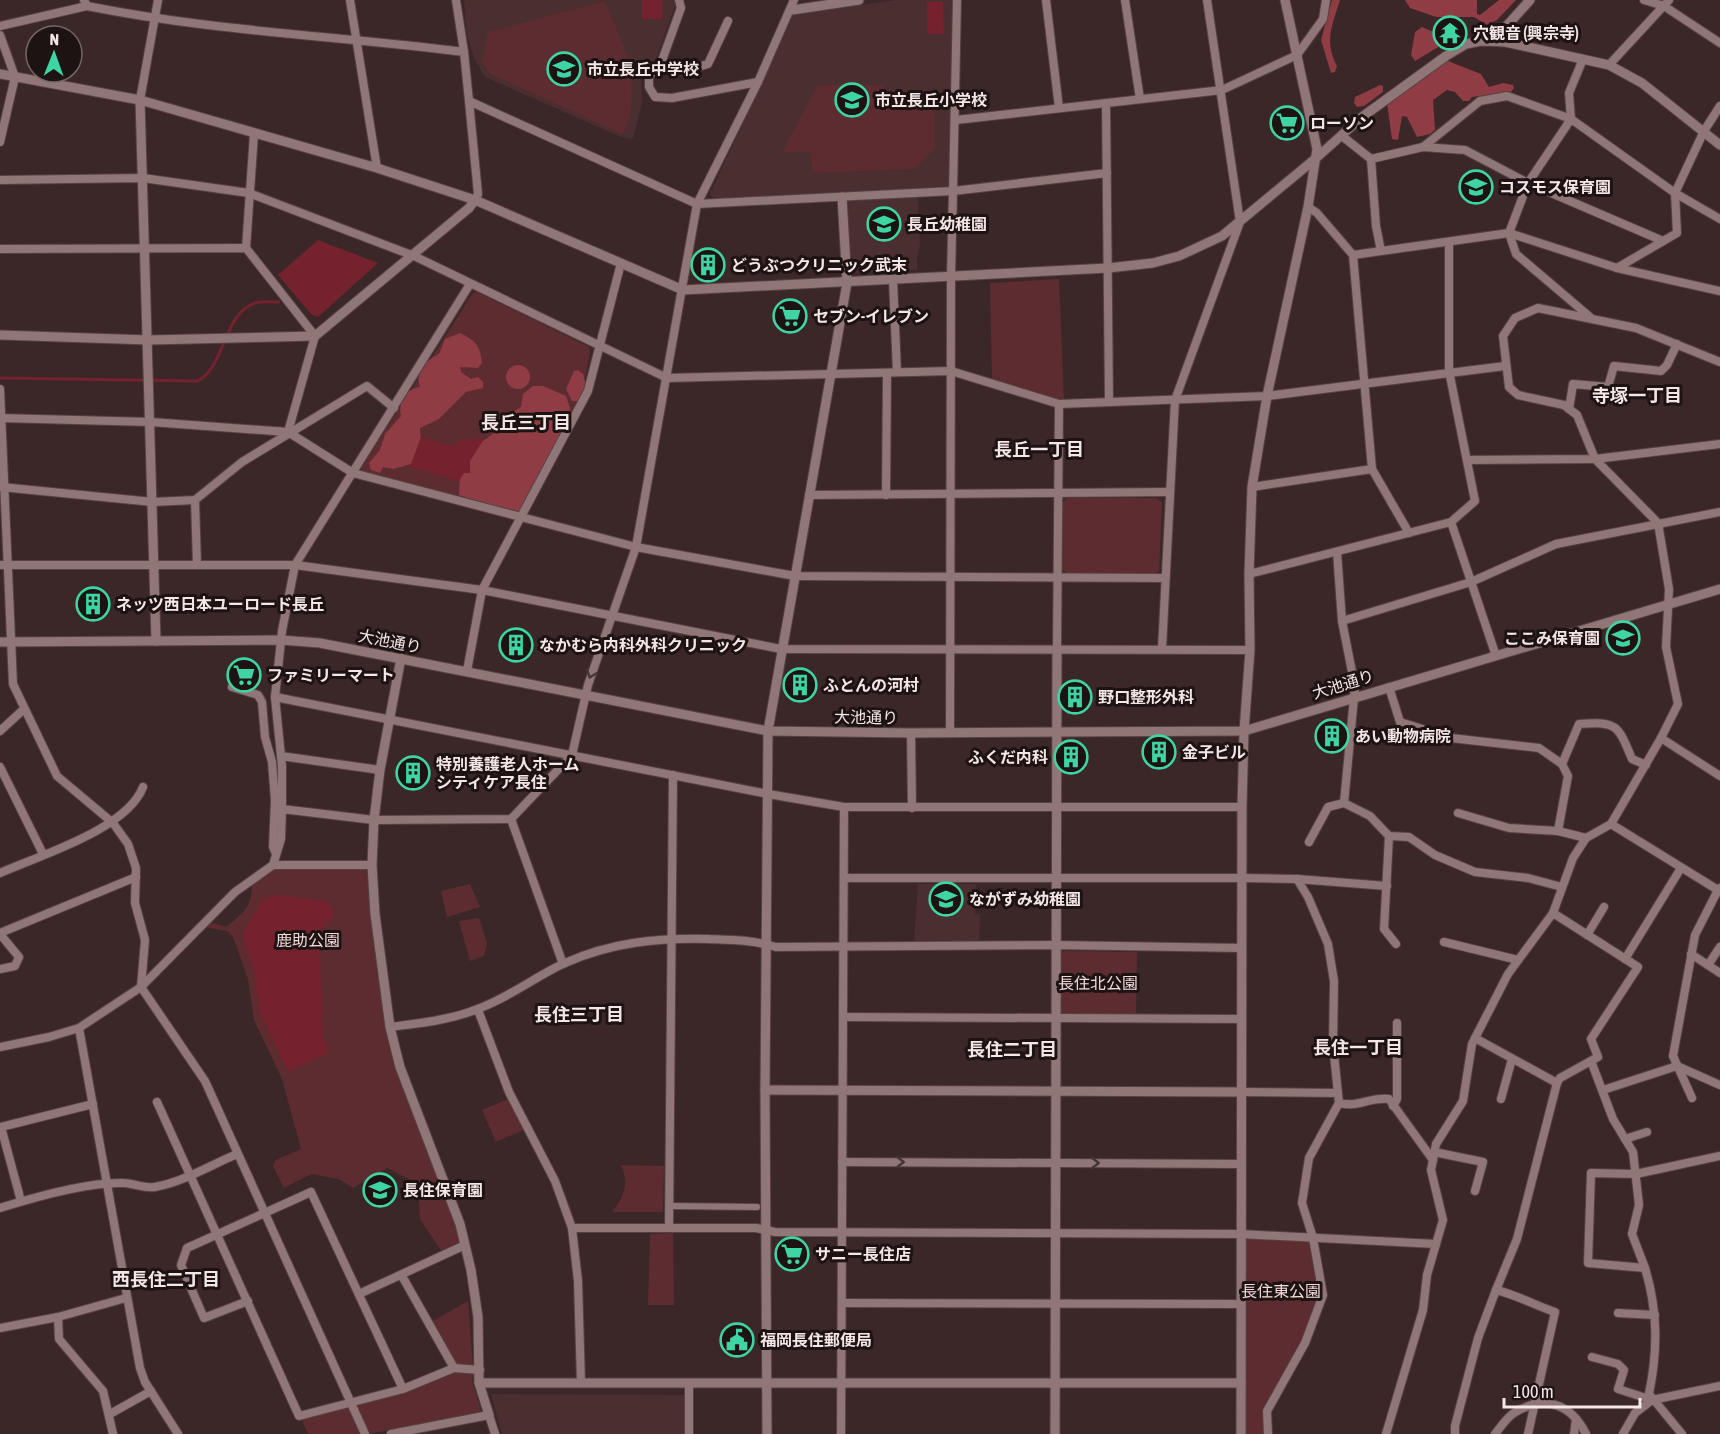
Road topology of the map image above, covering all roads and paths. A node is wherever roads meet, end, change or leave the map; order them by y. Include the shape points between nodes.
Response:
1 (158, 0) edge
2 (350, 0) edge
3 (456, 0) edge
4 (679, 0) edge
5 (795, 0) edge
6 (859, 0) edge
7 (957, 0) edge
8 (1046, 0) edge
9 (1125, 0) edge
10 (1207, 0) edge
11 (1285, 0) edge
12 (1326, 0) edge
13 (1530, 0) edge
14 (1644, 0) edge
15 (86, 3) edge
16 (1666, 3) edge
17 (792, 10) junction
18 (154, 19) junction
19 (728, 21) dead end
20 (0, 26) edge
21 (0, 35) edge
22 (358, 39) junction
23 (1494, 40) junction
24 (1720, 43) edge
25 (464, 52) junction
26 (1297, 55) junction
27 (1583, 59) junction
28 (1609, 65) junction
29 (660, 66) junction
30 (0, 74) edge
31 (15, 77) junction
32 (758, 82) junction
33 (1222, 90) junction
34 (1140, 99) junction
35 (140, 100) junction
36 (469, 101) junction
37 (1106, 103) junction
38 (1720, 106) edge
39 (1059, 108) junction
40 (1571, 119) junction
41 (956, 120) junction
42 (1, 130) edge
43 (1704, 131) junction
44 (254, 134) junction
45 (1342, 136) junction
46 (0, 142) edge
47 (1720, 145) edge
48 (1423, 147) junction
49 (1315, 159) junction
50 (1371, 159) junction
51 (377, 168) junction
52 (1107, 173) junction
53 (143, 178) junction
54 (0, 180) edge
55 (1528, 183) junction
56 (953, 191) junction
57 (1675, 193) junction
58 (249, 194) junction
59 (842, 197) junction
60 (475, 200) junction
61 (698, 204) junction
62 (1308, 207) junction
63 (1720, 219) edge
64 (1240, 222) junction
65 (1509, 234) junction
66 (1663, 241) junction
67 (1449, 242) junction
68 (146, 248) junction
69 (246, 248) junction
70 (0, 249) edge
71 (1381, 251) junction
72 (1353, 255) junction
73 (414, 256) junction
74 (621, 263) junction
75 (1108, 268) junction
76 (1617, 268) junction
77 (951, 276) junction
78 (893, 280) junction
79 (847, 282) junction
80 (470, 284) junction
81 (683, 290) junction
82 (1720, 291) edge
83 (1591, 318) junction
84 (0, 335) edge
85 (315, 336) junction
86 (149, 340) junction
87 (1677, 344) junction
88 (599, 345) junction
89 (1720, 362) edge
90 (1504, 366) junction
91 (951, 371) junction
92 (1449, 371) junction
93 (897, 372) junction
94 (887, 373) junction
95 (830, 375) junction
96 (667, 378) junction
97 (1365, 385) junction
98 (0, 389) edge
99 (1267, 396) junction
100 (1175, 400) junction
101 (1109, 402) junction
102 (1059, 404) junction
103 (394, 408) junction
104 (1569, 409) junction
105 (1, 418) edge
106 (151, 422) junction
107 (288, 432) junction
108 (1720, 444) edge
109 (1595, 459) junction
110 (1467, 460) junction
111 (1372, 469) junction
112 (353, 473) junction
113 (2, 487) edge
114 (1252, 488) junction
115 (1170, 492) junction
116 (1058, 493) junction
117 (950, 494) junction
118 (809, 495) junction
119 (886, 495) junction
120 (195, 500) junction
121 (153, 502) junction
122 (1720, 512) edge
123 (521, 517) junction
124 (1451, 522) junction
125 (1658, 523) junction
126 (1409, 533) junction
127 (636, 547) junction
128 (1337, 552) junction
129 (0, 565) edge
130 (9, 565) junction
131 (154, 565) junction
132 (197, 565) junction
133 (295, 565) junction
134 (1249, 574) junction
135 (795, 576) junction
136 (950, 577) junction
137 (1058, 578) junction
138 (1164, 578) junction
139 (1471, 582) junction
140 (1720, 589) edge
141 (482, 590) junction
142 (1669, 603) junction
143 (612, 616) junction
144 (1342, 621) junction
145 (281, 640) junction
146 (12, 641) junction
147 (156, 641) junction
148 (0, 642) edge
149 (782, 648) junction
150 (951, 649) junction
151 (1057, 649) junction
152 (1161, 649) junction
153 (1250, 650) junction
154 (1496, 656) junction
155 (401, 658) junction
156 (467, 671) junction
157 (232, 687) dead end
158 (1389, 687) junction
159 (585, 693) junction
160 (1354, 696) junction
161 (274, 697) junction
162 (24, 709) junction
163 (388, 719) junction
164 (1244, 730) junction
165 (0, 731) edge
166 (768, 731) junction
167 (1057, 732) junction
168 (911, 733) junction
169 (950, 733) junction
170 (1661, 738) junction
171 (572, 755) junction
172 (281, 756) junction
173 (1562, 764) junction
174 (1646, 765) junction
175 (0, 768) edge
176 (380, 770) junction
177 (673, 775) junction
178 (1720, 776) edge
179 (143, 787) dead end
180 (768, 794) junction
181 (1344, 803) junction
182 (844, 807) junction
183 (1057, 807) junction
184 (1242, 807) junction
185 (912, 808) junction
186 (282, 809) junction
187 (1458, 813) dead end
188 (511, 819) junction
189 (374, 820) junction
190 (113, 823) junction
191 (1611, 825) junction
192 (1558, 831) junction
193 (1389, 836) junction
194 (1586, 838) junction
195 (1309, 842) dead end
196 (43, 854) junction
197 (276, 854) junction
198 (273, 865) junction
199 (372, 865) junction
200 (1681, 868) junction
201 (0, 873) edge
202 (136, 877) junction
203 (1057, 877) junction
204 (844, 878) junction
205 (1242, 878) junction
206 (1297, 879) junction
207 (1387, 886) junction
208 (1562, 887) junction
209 (1719, 889) edge
210 (1604, 907) dead end
211 (1553, 913) junction
212 (0, 934) edge
213 (1587, 934) junction
214 (670, 939) junction
215 (1444, 942) dead end
216 (767, 944) junction
217 (1396, 944) dead end
218 (1054, 945) junction
219 (1720, 947) edge
220 (843, 948) junction
221 (1242, 948) junction
222 (1691, 954) junction
223 (1625, 959) junction
224 (1518, 960) junction
225 (562, 964) junction
226 (1708, 965) junction
227 (0, 969) edge
228 (1720, 973) edge
229 (141, 987) junction
230 (477, 1010) junction
231 (843, 1017) junction
232 (1055, 1018) junction
233 (1241, 1019) junction
234 (1397, 1023) dead end
235 (79, 1028) junction
236 (390, 1028) junction
237 (1475, 1038) junction
238 (0, 1047) edge
239 (1512, 1059) junction
240 (1591, 1061) junction
241 (1677, 1066) junction
242 (1557, 1083) junction
243 (1720, 1084) edge
244 (765, 1090) junction
245 (1055, 1090) junction
246 (1603, 1090) junction
247 (842, 1091) junction
248 (1241, 1092) junction
249 (1338, 1093) junction
250 (1692, 1098) dead end
251 (1501, 1099) dead end
252 (157, 1102) dead end
253 (1339, 1103) junction
254 (93, 1104) junction
255 (1393, 1106) junction
256 (1647, 1132) dead end
257 (1625, 1138) junction
258 (237, 1154) junction
259 (1433, 1156) junction
260 (1720, 1156) edge
261 (842, 1162) junction
262 (1055, 1163) junction
263 (1240, 1164) junction
264 (190, 1174) junction
265 (1636, 1174) junction
266 (108, 1184) junction
267 (1474, 1191) dead end
268 (21, 1201) junction
269 (669, 1206) junction
270 (757, 1207) dead end
271 (0, 1208) edge
272 (264, 1214) junction
273 (669, 1227) junction
274 (572, 1228) junction
275 (766, 1231) junction
276 (841, 1232) junction
277 (1055, 1233) junction
278 (217, 1234) junction
279 (1240, 1234) junction
280 (1313, 1238) junction
281 (1436, 1244) junction
282 (465, 1245) junction
283 (1645, 1268) junction
284 (402, 1275) junction
285 (1496, 1290) junction
286 (359, 1294) junction
287 (126, 1298) junction
288 (248, 1300) junction
289 (842, 1303) junction
290 (1056, 1303) junction
291 (1240, 1304) junction
292 (1618, 1313) dead end
293 (1655, 1315) junction
294 (58, 1317) junction
295 (1, 1326) edge
296 (1592, 1357) dead end
297 (454, 1368) junction
298 (480, 1370) junction
299 (841, 1382) junction
300 (479, 1383) junction
301 (581, 1383) junction
302 (767, 1383) junction
303 (1240, 1383) junction
304 (689, 1384) junction
305 (1055, 1384) junction
306 (1720, 1386) edge
307 (403, 1389) junction
308 (151, 1391) junction
309 (1652, 1400) junction
310 (351, 1402) junction
311 (1533, 1406) junction
312 (110, 1414) junction
313 (489, 1415) junction
314 (1576, 1419) junction
315 (113, 1434) edge
316 (178, 1434) edge
317 (365, 1434) edge
318 (391, 1434) edge
319 (495, 1434) edge
320 (689, 1434) edge
321 (766, 1434) edge
322 (841, 1434) edge
323 (1055, 1434) edge
324 (1240, 1434) edge
325 (1268, 1434) edge
326 (1386, 1434) edge
327 (1455, 1434) edge
328 (1495, 1434) edge
329 (1528, 1434) edge
330 (1574, 1434) edge
331 (1586, 1434) edge
332 (1623, 1434) edge
333 (1682, 1434) edge

1 - 18 street
2 - 22 street
3 - 25 street
4 - 29 street via 681,8
5 - 17 street
6 - 17 street
7 - 41 street
8 - 39 street
9 - 34 street
10 - 33 street
11 - 26 street
12 - 26 street via 1323,20
13 - 23 street
14 - 16 street
15 - 18 street
15 - 20 street
16 - 24 street
16 - 28 street
17 - 32 street
18 - 22 street
18 - 35 street
19 - 29 street via 708,64 684,71
21 - 31 street
22 - 25 street
22 - 51 street
23 - 27 street
23 - 45 street via 1481,40 1455,50 1362,117
25 - 36 street
26 - 33 street
26 - 49 street via 1315,133
27 - 28 street
27 - 40 street via 1569,93
28 - 43 street via 1642,83
29 - 32 street via 650,76 649,87 655,97 672,98
30 - 31 street
31 - 35 street
31 - 42 street
32 - 61 street
33 - 34 street
33 - 64 street
34 - 37 street
35 - 44 street
35 - 53 street
36 - 60 street via 478,194
36 - 61 street
37 - 39 street
37 - 52 street
38 - 43 street
39 - 41 street
40 - 48 street via 1507,96 1498,97 1480,101
40 - 55 street
40 - 57 street
41 - 56 street
42 - 46 street
43 - 47 street
43 - 57 street
44 - 51 street
44 - 58 street
45 - 49 street
45 - 50 street
48 - 50 street
48 - 55 street via 1465,150
49 - 62 street
49 - 64 street
50 - 71 street
51 - 60 street
52 - 56 street
52 - 75 street
53 - 54 street
53 - 58 street
53 - 68 street
55 - 65 street
55 - 66 street
56 - 59 street
56 - 77 street
57 - 63 street
57 - 66 street via 1677,233
58 - 69 street
58 - 73 street
59 - 61 street
59 - 79 street
60 - 73 street
60 - 74 street
61 - 81 street
62 - 72 street
62 - 99 street
64 - 75 street via 1203,247 1179,256
64 - 100 street
65 - 67 street
65 - 76 street
65 - 83 street via 1516,254
66 - 76 street
67 - 71 street
67 - 92 street
68 - 69 street
68 - 70 street
68 - 86 street
69 - 85 street
71 - 72 street
72 - 97 street
73 - 80 street
73 - 85 street
74 - 81 street
74 - 88 street
75 - 77 street
75 - 101 street
76 - 82 street
77 - 78 street
77 - 91 street
78 - 79 street
78 - 93 street
79 - 81 street
79 - 95 street
80 - 88 street
80 - 103 street
81 - 96 street
83 - 87 street via 1636,328
83 - 90 street via 1538,308 1525,312 1515,318 1503,336
84 - 86 street
85 - 86 street
85 - 107 street
86 - 106 street
87 - 89 street
87 - 104 street via 1661,371 1614,366 1608,387 1573,384
88 - 96 street
88 - 123 street via 588,391
90 - 92 street
90 - 104 street via 1509,387 1518,395
91 - 93 street
91 - 102 street
91 - 117 street
92 - 97 street
92 - 110 street
93 - 94 street
94 - 95 street
94 - 119 street
95 - 96 street
95 - 118 street
96 - 127 street
97 - 99 street
97 - 111 street
98 - 105 street
99 - 100 street
99 - 114 street
100 - 101 street
100 - 115 street
101 - 102 street
102 - 116 street
103 - 107 street via 367,386
103 - 112 street
104 - 109 street via 1577,415
105 - 106 street
105 - 113 street
106 - 107 street
106 - 121 street
107 - 112 street
107 - 120 street
108 - 109 street
109 - 110 street
109 - 125 street
110 - 124 street via 1475,501
111 - 114 street
111 - 126 street
112 - 123 street
112 - 133 street
113 - 121 street
113 - 130 street
114 - 134 street
115 - 116 street
115 - 138 street
116 - 117 street
116 - 137 street
117 - 119 street
117 - 136 street
118 - 119 street
118 - 135 street
120 - 121 street
120 - 132 street
121 - 131 street
122 - 125 street
123 - 127 street
123 - 141 street
124 - 126 street
124 - 139 street
125 - 139 street via 1556,544
125 - 142 street
126 - 128 street
127 - 135 street
127 - 143 street
128 - 134 street
128 - 144 street
129 - 130 street
130 - 131 street
130 - 146 street
131 - 132 street
131 - 147 street
132 - 133 street
133 - 141 street
133 - 145 street
134 - 153 street
135 - 136 street
135 - 149 street
136 - 137 street
136 - 150 street
137 - 138 street
137 - 151 street
138 - 152 street
139 - 144 street
139 - 154 street
140 - 142 street, 大池通り
141 - 143 street
141 - 156 street
142 - 154 street, 大池通り
142 - 170 street via 1666,647 1678,704
143 - 149 street
143 -> 159 street
144 - 160 street
145 - 147 street, 大池通り
145 - 155 street, 大池通り
145 - 161 street
146 - 147 street, 大池通り
146 - 148 street, 大池通り
146 - 162 street via 13,684
149 - 150 street
149 - 166 street
150 - 151 street
150 - 169 street
151 - 152 street
151 - 167 street
152 - 153 street
153 - 164 street
154 - 158 street, 大池通り
155 - 156 street, 大池通り
155 - 163 street
156 - 159 street, 大池通り
157 - 197 street via 258,694 262,702 272,762
158 - 160 street, 大池通り
158 - 173 street via 1400,722 1451,738 1539,748
159 - 166 street, 大池通り
159 - 171 street
160 - 164 street, 大池通り
160 - 181 street
161 - 163 street
161 - 172 street
162 - 165 street
162 - 190 street via 57,776
163 - 171 street
163 - 176 street
164 - 167 street, 大池通り
164 - 184 street
166 - 168 street, 大池通り
166 - 180 street
167 - 169 street, 大池通り
167 - 183 street
168 - 169 street, 大池通り
168 - 185 street
170 - 174 street
170 - 178 street
171 - 177 street
171 - 188 street
172 - 176 street
172 - 186 street
173 - 174 street via 1579,724 1607,722 1620,730 1632,759
173 - 192 street via 1568,776
174 - 191 street
175 - 196 street
176 - 189 street
177 - 180 street
177 - 214 street
179 - 190 street via 138,800
180 - 182 street
180 - 216 street
181 - 193 street via 1370,816
181 - 195 street via 1330,806
182 - 185 street
182 - 204 street
183 - 184 street
183 - 185 street
183 - 203 street
184 - 205 street
186 - 189 street
186 - 197 street
187 - 192 street via 1509,828
188 - 189 street
188 - 225 street
189 - 199 street
190 - 196 street
190 - 202 street via 129,844
191 - 194 street
191 - 200 street
192 - 194 street
193 - 207 street
193 - 208 street via 1409,837 1435,855 1475,872 1528,878
194 - 208 street
196 - 201 street
197 - 198 street
198 - 199 street
198 - 229 street via 235,892
199 - 236 street
200 - 209 street
200 - 223 street
202 - 212 street
202 - 229 street via 135,903 145,940
203 - 204 street
203 - 205 street
203 - 218 street
204 - 220 street
205 - 206 street
205 - 221 street
206 - 207 street
206 - 249 street via 1328,944 1334,981 1333,1045
207 - 217 street via 1384,928
208 - 211 street
209 - 222 street via 1695,935
210 - 213 street
211 - 213 street
211 - 224 street
212 - 227 street via 19,957 15,966
213 - 223 street
214 - 216 street
214 - 225 street via 628,942
214 - 269 street
215 - 224 street
216 - 220 street
216 - 244 street
218 - 220 street
218 - 221 street
218 - 232 street
219 - 226 street
220 - 231 street
221 - 233 street
222 - 226 street
222 - 241 street via 1672,1056
223 - 240 street via 1638,967 1591,1040 1598,1057
224 - 237 street
225 - 230 street
226 - 228 street
229 - 235 street
229 - 258 street via 205,1081
230 - 236 street
230 - 274 street via 508,1092 555,1181
231 - 232 street
231 - 247 street
232 - 233 street
232 - 245 street
233 - 248 street
234 - 255 street via 1397,1099
235 - 238 street
235 - 254 street
236 - 282 street via 400,1067
237 - 239 street
237 - 259 street via 1463,1101 1436,1144
239 - 242 street
239 - 251 street
240 - 242 street
240 - 246 street
241 - 243 street
241 - 246 street
241 - 250 street
242 - 285 street via 1517,1239
244 - 247 street
244 - 275 street
245 - 247 street
245 - 248 street
245 - 262 street
246 - 257 street
247 - 261 street
248 - 249 street
248 - 263 street
249 - 253 street
252 - 264 street
253 - 255 street via 1353,1107 1374,1097 1389,1099
253 - 280 street via 1309,1158 1302,1203
254 - 266 street
254 - 268 street via 1,1127
255 - 259 street
256 - 257 street
257 - 265 street via 1633,1152
258 - 264 street
258 - 272 street
259 - 267 street via 1483,1162
259 - 281 street via 1431,1170 1443,1220
260 - 265 street
261 -> 262 street
261 - 276 street
262 -> 263 street
262 - 277 street
263 - 279 street
264 - 266 street via 153,1188
264 - 278 street
265 - 283 street via 1639,1205 1632,1234
265 - 283 street via 1591,1173 1588,1263
266 - 268 street
266 - 287 street
268 - 271 street
269 - 270 street
269 - 273 street
272 - 278 street
272 - 286 street via 311,1192
272 - 310 street
273 - 274 street
273 - 275 street
274 - 301 street
275 - 276 street
275 - 302 street
276 - 277 street
276 - 289 street
277 - 279 street
277 - 290 street
278 - 288 street
278 - 288 street via 187,1248 180,1265 204,1318
279 - 280 street
279 - 291 street
280 - 281 street
280 - 325 street via 1323,1295 1305,1343 1267,1411
281 - 326 street via 1423,1310
282 - 284 street
282 - 298 street via 478,1317
283 - 293 street
284 - 286 street
284 - 297 street
285 - 311 street via 1555,1312
285 - 327 street via 1478,1338
286 - 307 street
287 - 294 street
287 - 308 street via 140,1368
288 - 310 street via 299,1416
289 - 290 street
289 - 299 street
290 - 291 street
290 - 305 street
291 - 303 street
292 - 293 street
293 - 309 street via 1658,1335 1649,1394
294 - 295 street
294 - 312 street via 59,1339 104,1391
296 - 309 street via 1618,1364 1623,1370 1618,1389
297 - 298 street
297 - 307 street
298 - 300 street
299 - 302 street
299 - 305 street
299 - 322 street
300 - 301 street
300 - 313 street
301 - 304 street
302 - 304 street
302 - 321 street
303 - 305 street
303 - 324 street
304 - 320 street
305 - 323 street
306 - 309 street
307 - 310 street
308 - 312 street
308 - 316 street
309 - 332 street via 1635,1413
309 - 333 street
310 - 317 street
311 - 314 street via 1556,1403 1570,1410
311 - 328 street via 1513,1413
311 - 329 street
312 - 315 street
313 - 318 street
313 - 319 street
314 - 330 street
314 - 331 street

